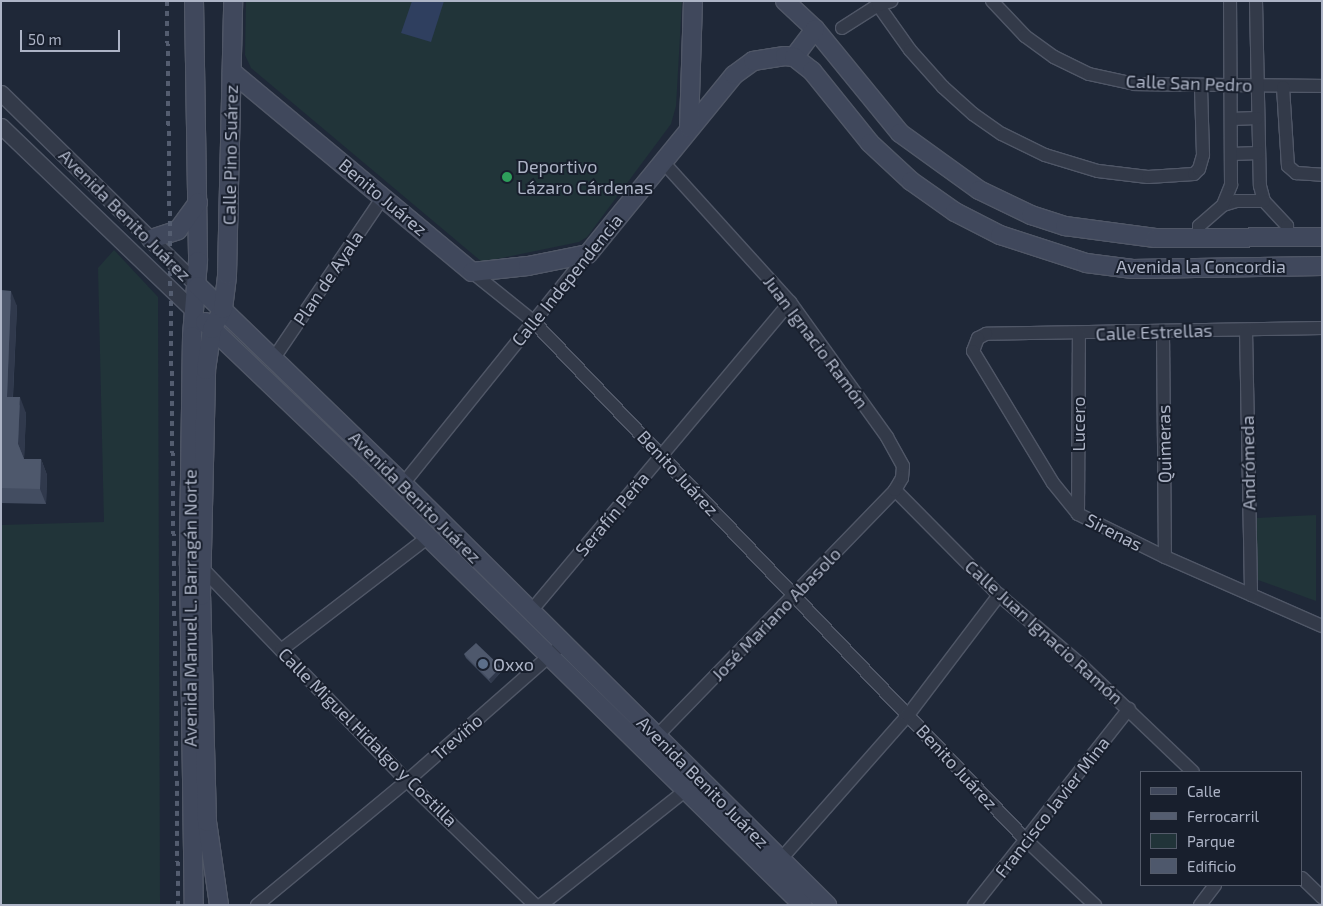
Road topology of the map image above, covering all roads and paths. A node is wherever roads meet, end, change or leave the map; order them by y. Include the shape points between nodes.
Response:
1 (194, 1) edge
2 (233, 1) edge
3 (693, 1) edge
4 (785, 1) edge
5 (891, 1) edge
6 (992, 1) edge
7 (1230, 1) edge
8 (1256, 1) edge
9 (878, 5) junction
10 (842, 28) dead end
11 (815, 29) junction
12 (794, 57) junction
13 (232, 72) junction
14 (1201, 86) junction
15 (1230, 86) junction
16 (1257, 86) junction
17 (1322, 86) edge
18 (1284, 87) junction
19 (1, 93) edge
20 (1258, 118) junction
21 (1230, 119) junction
22 (1, 126) edge
23 (688, 128) junction
24 (1259, 153) junction
25 (1231, 154) junction
26 (662, 161) junction
27 (1322, 175) edge
28 (383, 197) junction
29 (198, 201) junction
30 (1264, 201) junction
31 (1223, 205) junction
32 (1287, 237) junction
33 (1322, 237) edge
34 (151, 239) junction
35 (1199, 239) junction
36 (588, 254) junction
37 (1288, 266) junction
38 (1322, 266) edge
39 (1200, 268) junction
40 (472, 272) junction
41 (198, 286) junction
42 (790, 302) junction
43 (223, 309) junction
44 (194, 311) junction
45 (533, 321) junction
46 (1322, 328) edge
47 (212, 329) junction
48 (1246, 330) junction
49 (1163, 332) junction
50 (986, 334) joint
51 (1079, 334) junction
52 (274, 358) junction
53 (661, 455) junction
54 (403, 484) junction
55 (895, 490) junction
56 (1078, 514) junction
57 (428, 537) junction
58 (1165, 557) junction
59 (202, 568) junction
60 (999, 595) junction
61 (1251, 595) junction
62 (793, 596) junction
63 (530, 612) junction
64 (1322, 626) edge
65 (563, 644) junction
66 (281, 650) junction
67 (549, 657) junction
68 (1129, 709) junction
69 (908, 715) junction
70 (656, 737) junction
71 (1192, 771) edge
72 (407, 780) junction
73 (686, 790) junction
74 (1026, 840) junction
75 (781, 860) junction
76 (1303, 879) edge
77 (1215, 886) edge
78 (1322, 897) edge
79 (194, 905) edge
80 (219, 905) edge
81 (257, 905) edge
82 (535, 905) edge
83 (541, 905) edge
84 (803, 905) edge
85 (827, 905) edge
86 (974, 905) edge
87 (1095, 905) edge
88 (1200, 905) edge

1 - 29 main road, Calle Pino Suárez
2 - 13 main road, Calle Pino Suárez
3 - 23 main road
4 - 11 main road, Avenida la Concordia
5 - 9 street
6 - 14 street, Calle San Pedro via 1025,36 1054,57 1089,74 1135,84
7 - 15 street
8 - 16 street
9 - 10 street
9 - 14 street via 916,58 974,114 1002,134 1045,155 1098,171 1148,177 1194,174 1203,155
11 - 12 main road
11 - 35 main road, Avenida la Concordia via 900,133 978,190 1031,215 1065,226 1127,236
12 - 23 main road, Calle Independencia via 764,58 743,67
12 - 39 main road, Avenida la Concordia via 812,71 870,143 910,181 955,212 1040,250 1086,263 1133,269
13 - 28 main road, Benito Juárez
13 - 43 main road, Calle Pino Suárez via 228,250
14 - 15 street, Calle San Pedro
15 - 16 street, Calle San Pedro
15 - 21 street
16 - 18 street, Calle San Pedro
16 - 20 street
17 - 18 street, Calle San Pedro
18 - 27 street via 1288,166 1296,173
19 - 34 street, Avenida Benito Juárez
20 - 21 street
20 - 24 street
21 - 25 street
22 - 44 street, Avenida Benito Juárez
23 - 26 main road, Calle Independencia
24 - 25 street
24 - 30 street
25 - 31 street via 1230,185
26 - 36 main road, Calle Independencia
26 - 42 street, Juan Ignacio Ramón
28 - 40 main road, Benito Juárez
28 - 52 street, Plan de Ayala
29 - 34 main road via 178,230
29 - 41 main road, Calle Pino Suárez
30 - 31 street via 1236,201
30 - 32 street via 1287,226
31 - 35 street via 1199,226
32 - 33 main road, Avenida la Concordia
32 - 35 main road, Avenida la Concordia
32 - 37 main road
34 - 41 street, Avenida Benito Juárez
35 - 39 main road
36 - 40 main road via 528,266
36 - 45 street, Calle Independencia
37 - 38 main road, Avenida la Concordia
37 - 39 main road, Avenida la Concordia
40 - 45 street, Benito Juárez
41 - 43 main road, Avenida Benito Juárez
41 - 44 main road, Calle Pino Suárez
42 - 53 street, Serafín Peña
42 - 55 street, Juan Ignacio Ramón via 900,457 902,478
43 - 47 main road
43 - 52 main road, Avenida Benito Juárez
44 - 47 main road, Avenida Benito Juárez
44 - 79 main road, Avenida Manuel L. Barragán Norte via 189,556
45 - 53 street, Benito Juárez
45 - 54 street, Calle Independencia
46 - 48 street, Calle Estrellas
47 - 57 main road, Avenida Benito Juárez
47 - 59 main road, Avenida Manuel L. Barragán Norte via 206,370
48 - 49 street, Calle Estrellas
48 - 61 street, Andrómeda
49 - 51 street, Calle Estrellas
49 - 58 street, Quimeras
50 - 51 street, Calle Estrellas
50 - 56 street, Sirenas via 974,344 976,360 1052,483
51 - 56 street, Lucero
52 - 54 main road, Avenida Benito Juárez
53 - 62 street, Benito Juárez
53 - 63 street, Serafín Peña
54 - 63 main road, Avenida Benito Juárez
55 - 60 street, Calle Juan Ignacio Ramón
55 - 62 street, José Mariano Abasolo
56 - 58 street, Sirenas
57 - 66 street
57 - 67 main road, Avenida Benito Juárez
58 - 61 street, Sirenas
59 - 66 street, Calle Miguel Hidalgo y Costilla
59 - 80 main road, Avenida Manuel L. Barragán Norte via 207,822
60 - 68 street, Calle Juan Ignacio Ramón
60 - 69 street
61 - 64 street, Sirenas
62 - 69 street, Benito Juárez
62 - 70 street, José Mariano Abasolo
63 - 65 main road, Avenida Benito Juárez
65 - 67 street, Treviño
65 - 70 main road, Avenida Benito Juárez
66 - 72 street, Calle Miguel Hidalgo y Costilla
67 - 72 street, Treviño
67 - 73 main road, Avenida Benito Juárez
68 - 71 street, Calle Juan Ignacio Ramón
68 - 74 street, Francisco Javier Mina
69 - 74 street, Benito Juárez
69 - 75 street
70 - 75 main road, Avenida Benito Juárez
72 - 81 street, Treviño
72 - 82 street, Calle Miguel Hidalgo y Costilla
73 - 83 street
73 - 84 main road, Avenida Benito Juárez
74 - 86 street, Francisco Javier Mina
74 - 87 street, Benito Juárez
75 - 85 main road, Avenida Benito Juárez
76 - 78 street
77 - 88 street

